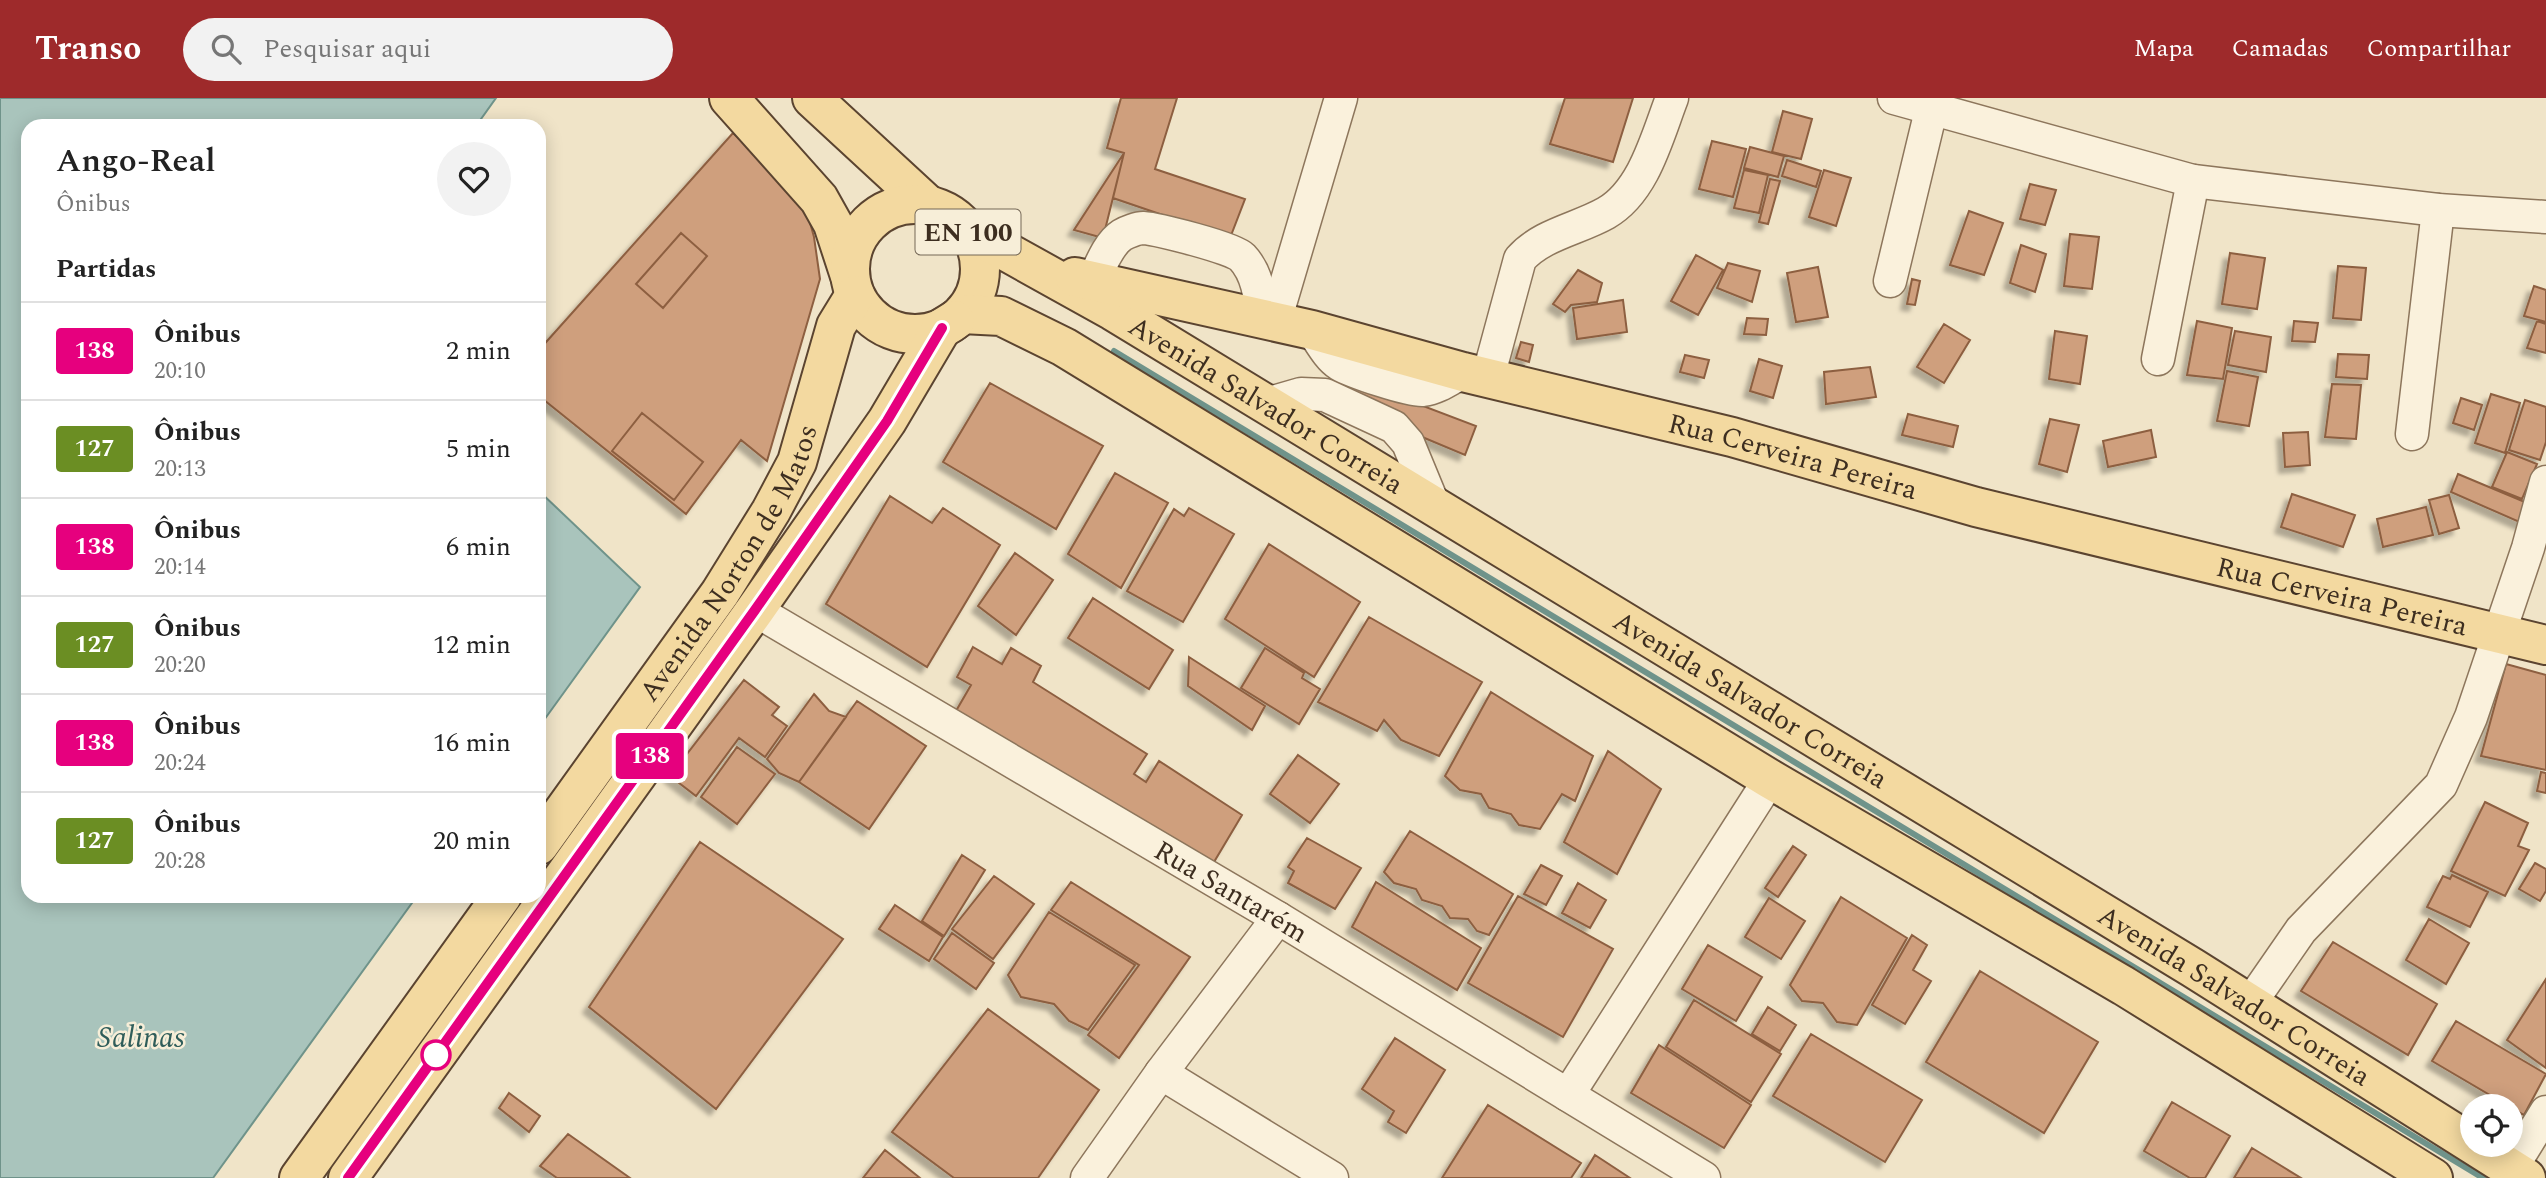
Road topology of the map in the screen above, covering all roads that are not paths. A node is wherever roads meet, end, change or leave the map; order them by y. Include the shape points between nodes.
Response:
1 (729, 98) edge
2 (812, 98) edge
3 (1341, 98) edge
4 (1672, 98) edge
5 (1895, 98) edge
6 (1932, 103) edge
7 (2193, 181) junction
8 (929, 206) junction
9 (2438, 210) junction
10 (2546, 217) edge
11 (969, 234) junction
12 (1038, 271) junction
13 (1093, 281) junction
14 (1890, 281) dead end
15 (853, 286) junction
16 (1268, 320) junction
17 (952, 321) junction
18 (2158, 359) dead end
19 (1476, 374) junction
20 (2412, 434) dead end
21 (2546, 482) edge
22 (755, 610) junction
23 (2499, 634) junction
24 (2546, 645) edge
25 (1770, 779) junction
26 (546, 835) edge
27 (546, 902) edge
28 (497, 903) edge
29 (545, 903) edge
30 (1278, 918) junction
31 (2249, 1005) junction
32 (1161, 1073) junction
33 (1568, 1095) junction
34 (2546, 1112) edge
35 (2518, 1174) edge
36 (299, 1178) edge
37 (348, 1178) edge
38 (1087, 1178) edge
39 (1332, 1178) edge
40 (1704, 1178) edge
41 (2434, 1178) edge

1 - 15 main road via 819,199 833,224
2 - 8 main road, EN 100
3 - 16 street
4 - 19 street via 1641,175 1620,204 1530,247 1521,258
5 - 6 street
6 - 7 street
6 - 14 street
7 - 9 street
7 - 18 street
8 - 11 main road, EN 100 via 952,216
8 - 15 main road, EN 100 via 893,208 872,221 853,252
9 - 10 street
9 - 20 street
11 - 12 main road, Avenida Salvador Correia
11 - 17 main road, EN 100 via 978,256 975,293
12 - 13 main road, Rua Cerveira Pereira
12 - 31 main road, Avenida Salvador Correia via 1266,404
13 - 16 main road, Rua Cerveira Pereira
13 - 16 street via 1122,235 1142,228 1227,248 1241,256 1260,292
15 - 17 main road via 870,316 892,330 917,334
15 - 26 main road, Avenida Norton de Matos / EN 100 via 836,326 797,462 771,511 720,593
16 - 19 main road, Rua Cerveira Pereira
17 - 22 main road, Avenida Norton de Matos / EN 100
17 - 25 main road, Avenida Salvador Correia via 1000,316 1064,346
19 - 23 main road, Rua Cerveira Pereira via 1732,437 1976,507
21 - 23 street
22 - 27 main road, Avenida Norton de Matos / EN 100
22 - 30 street, Rua Santarém
23 - 24 main road, Rua Cerveira Pereira
23 - 31 street via 2471,718 2441,785 2301,930
25 - 33 street
25 - 41 main road, Avenida Salvador Correia via 2123,986
28 - 36 main road
29 - 37 main road, Avenida Norton de Matos / EN 100
30 - 32 street
30 - 33 street, Rua Santarém
31 - 35 main road, Avenida Salvador Correia
32 - 38 street
32 - 39 street
33 - 40 street, Rua Santarém
34 - 35 street

